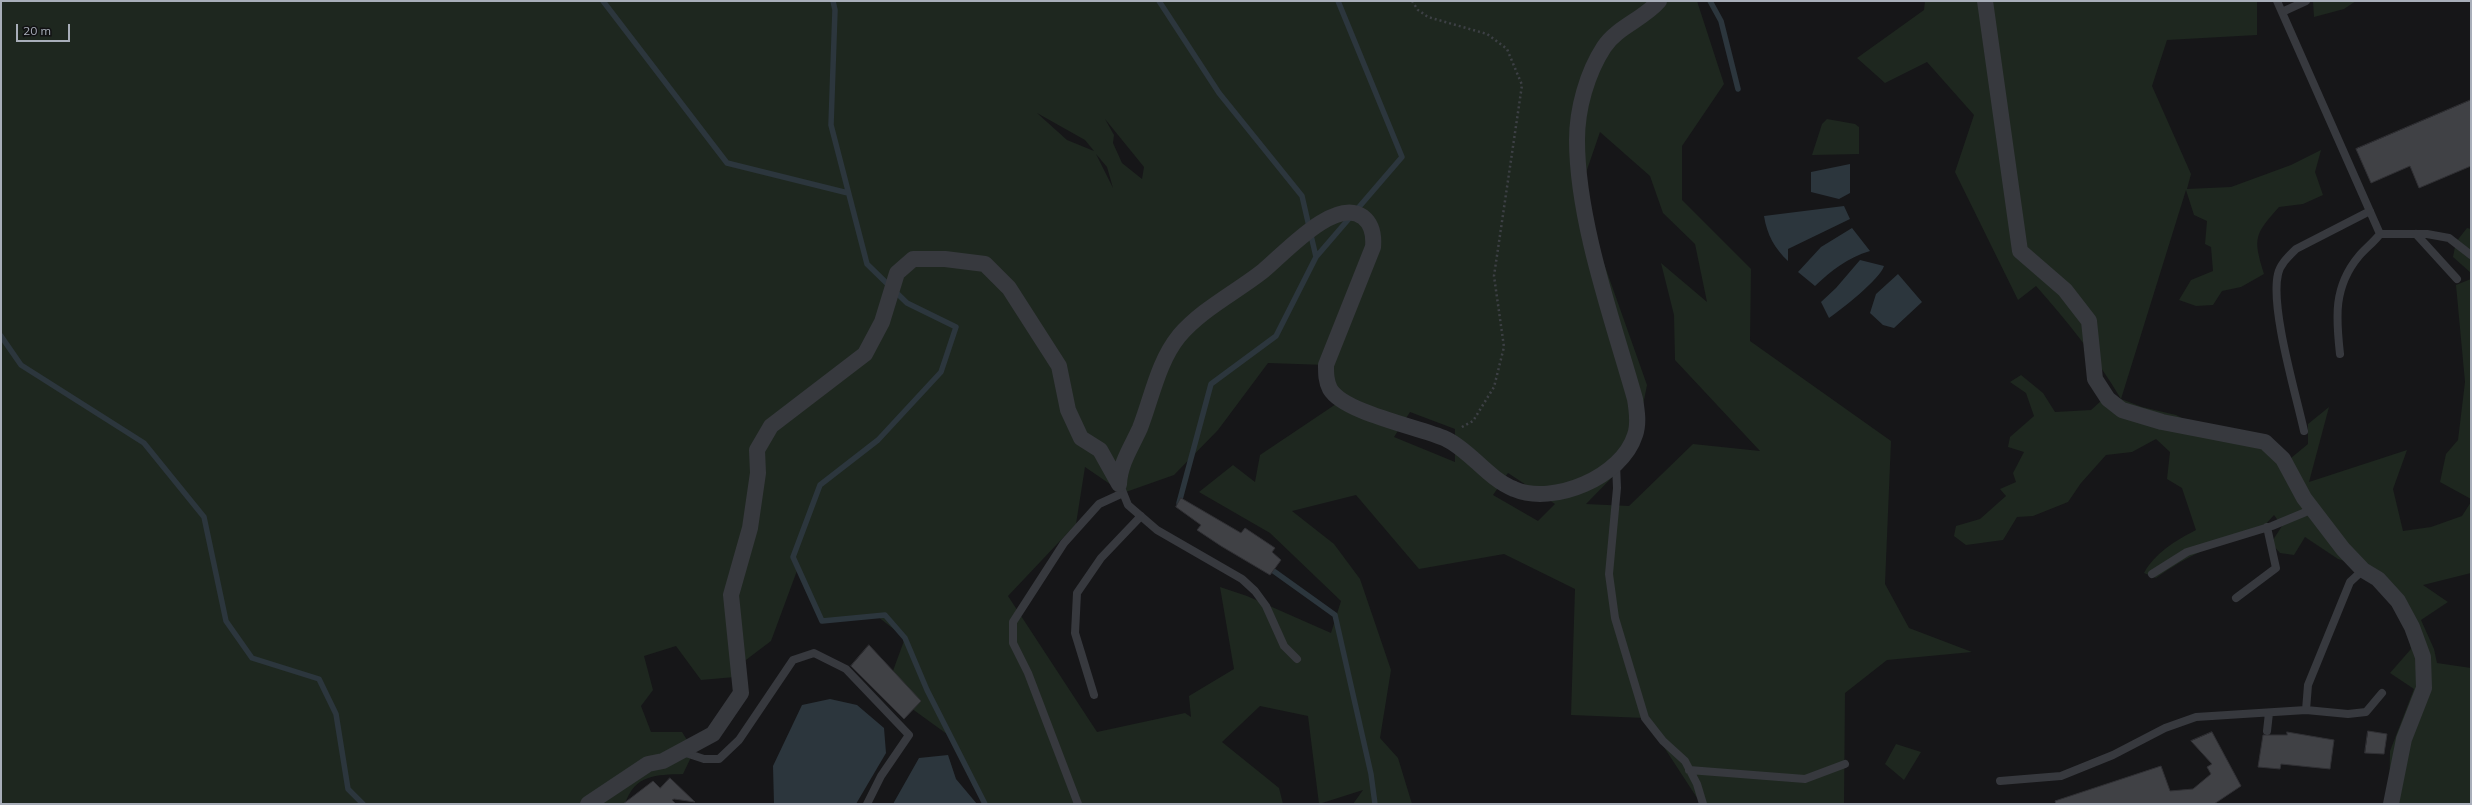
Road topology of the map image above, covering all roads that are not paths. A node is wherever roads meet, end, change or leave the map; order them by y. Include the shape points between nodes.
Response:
1 (1660, 1) edge
2 (1985, 1) edge
3 (2277, 1) edge
4 (2306, 1) edge
5 (2282, 12) junction
6 (2370, 211) junction
7 (2380, 234) junction
8 (2416, 234) junction
9 (2471, 255) edge
10 (2457, 279) dead end
11 (2340, 354) dead end
12 (2304, 431) dead end
13 (1616, 464) junction
14 (1121, 489) junction
15 (2313, 509) junction
16 (1141, 516) junction
17 (2267, 527) junction
18 (2363, 570) junction
19 (2152, 574) dead end
20 (2236, 598) dead end
21 (1297, 659) dead end
22 (2382, 693) dead end
23 (1094, 695) dead end
24 (2306, 710) junction
25 (2269, 713) junction
26 (2267, 731) dead end
27 (681, 751) junction
28 (1845, 764) dead end
29 (1689, 770) junction
30 (2000, 782) dead end
31 (588, 804) edge
32 (867, 804) edge
33 (1078, 804) edge
34 (1703, 804) edge
35 (2391, 804) edge

1 - 13 street via 1602,50 1584,96 1578,131 1579,171 1590,235 1636,399 1638,418 1635,435 1628,452
2 - 15 street via 2020,251 2066,290 2089,321 2095,379 2108,399 2122,410 2162,422 2265,442 2283,458 2304,498
3 - 5 lane
4 - 5 lane
5 - 6 lane
6 - 7 lane
6 - 12 lane via 2296,249 2278,272 2276,288 2279,317
7 - 8 lane
7 - 11 lane via 2358,258 2344,280 2339,295 2336,314
8 - 9 lane via 2449,238
8 - 10 lane
13 - 14 street via 1577,487 1539,496 1513,489 1495,479 1442,438 1359,409 1330,390 1326,379 1326,365 1373,247 1374,235 1365,219 1360,215 1346,213 1320,223 1263,271 1200,316 1178,338 1159,372 1140,428 1121,467
13 - 29 lane via 1617,488 1609,574 1615,618 1645,718 1663,741 1685,761
14 - 16 lane via 1128,505
14 - 27 street via 1100,450 1081,438 1068,410 1059,366 1009,288 985,264 945,259 913,260 897,273 882,322 864,354 771,426 757,450 758,473 750,528 731,595 741,693 713,734
14 - 33 lane via 1099,504 1064,543 1013,622 1013,643 1028,673
15 - 17 lane
15 - 18 street via 2343,549
16 - 21 lane via 1157,530 1242,579 1266,606 1284,646
16 - 23 lane via 1101,558 1077,593 1075,633
17 - 19 lane via 2187,552
17 - 20 lane via 2276,568
18 - 24 lane via 2350,582 2308,685
18 - 35 street via 2378,580 2398,601 2412,627 2423,657 2424,688 2404,739
22 - 24 lane via 2366,712 2348,714
24 - 25 lane
25 - 26 lane
25 - 30 lane via 2196,717 2165,728 2113,755 2060,776
27 - 31 street via 663,761 648,764
27 - 32 lane via 704,759 719,759 739,740 793,660 814,653 846,669 909,735 881,776
28 - 29 lane via 1805,779
29 - 34 lane

